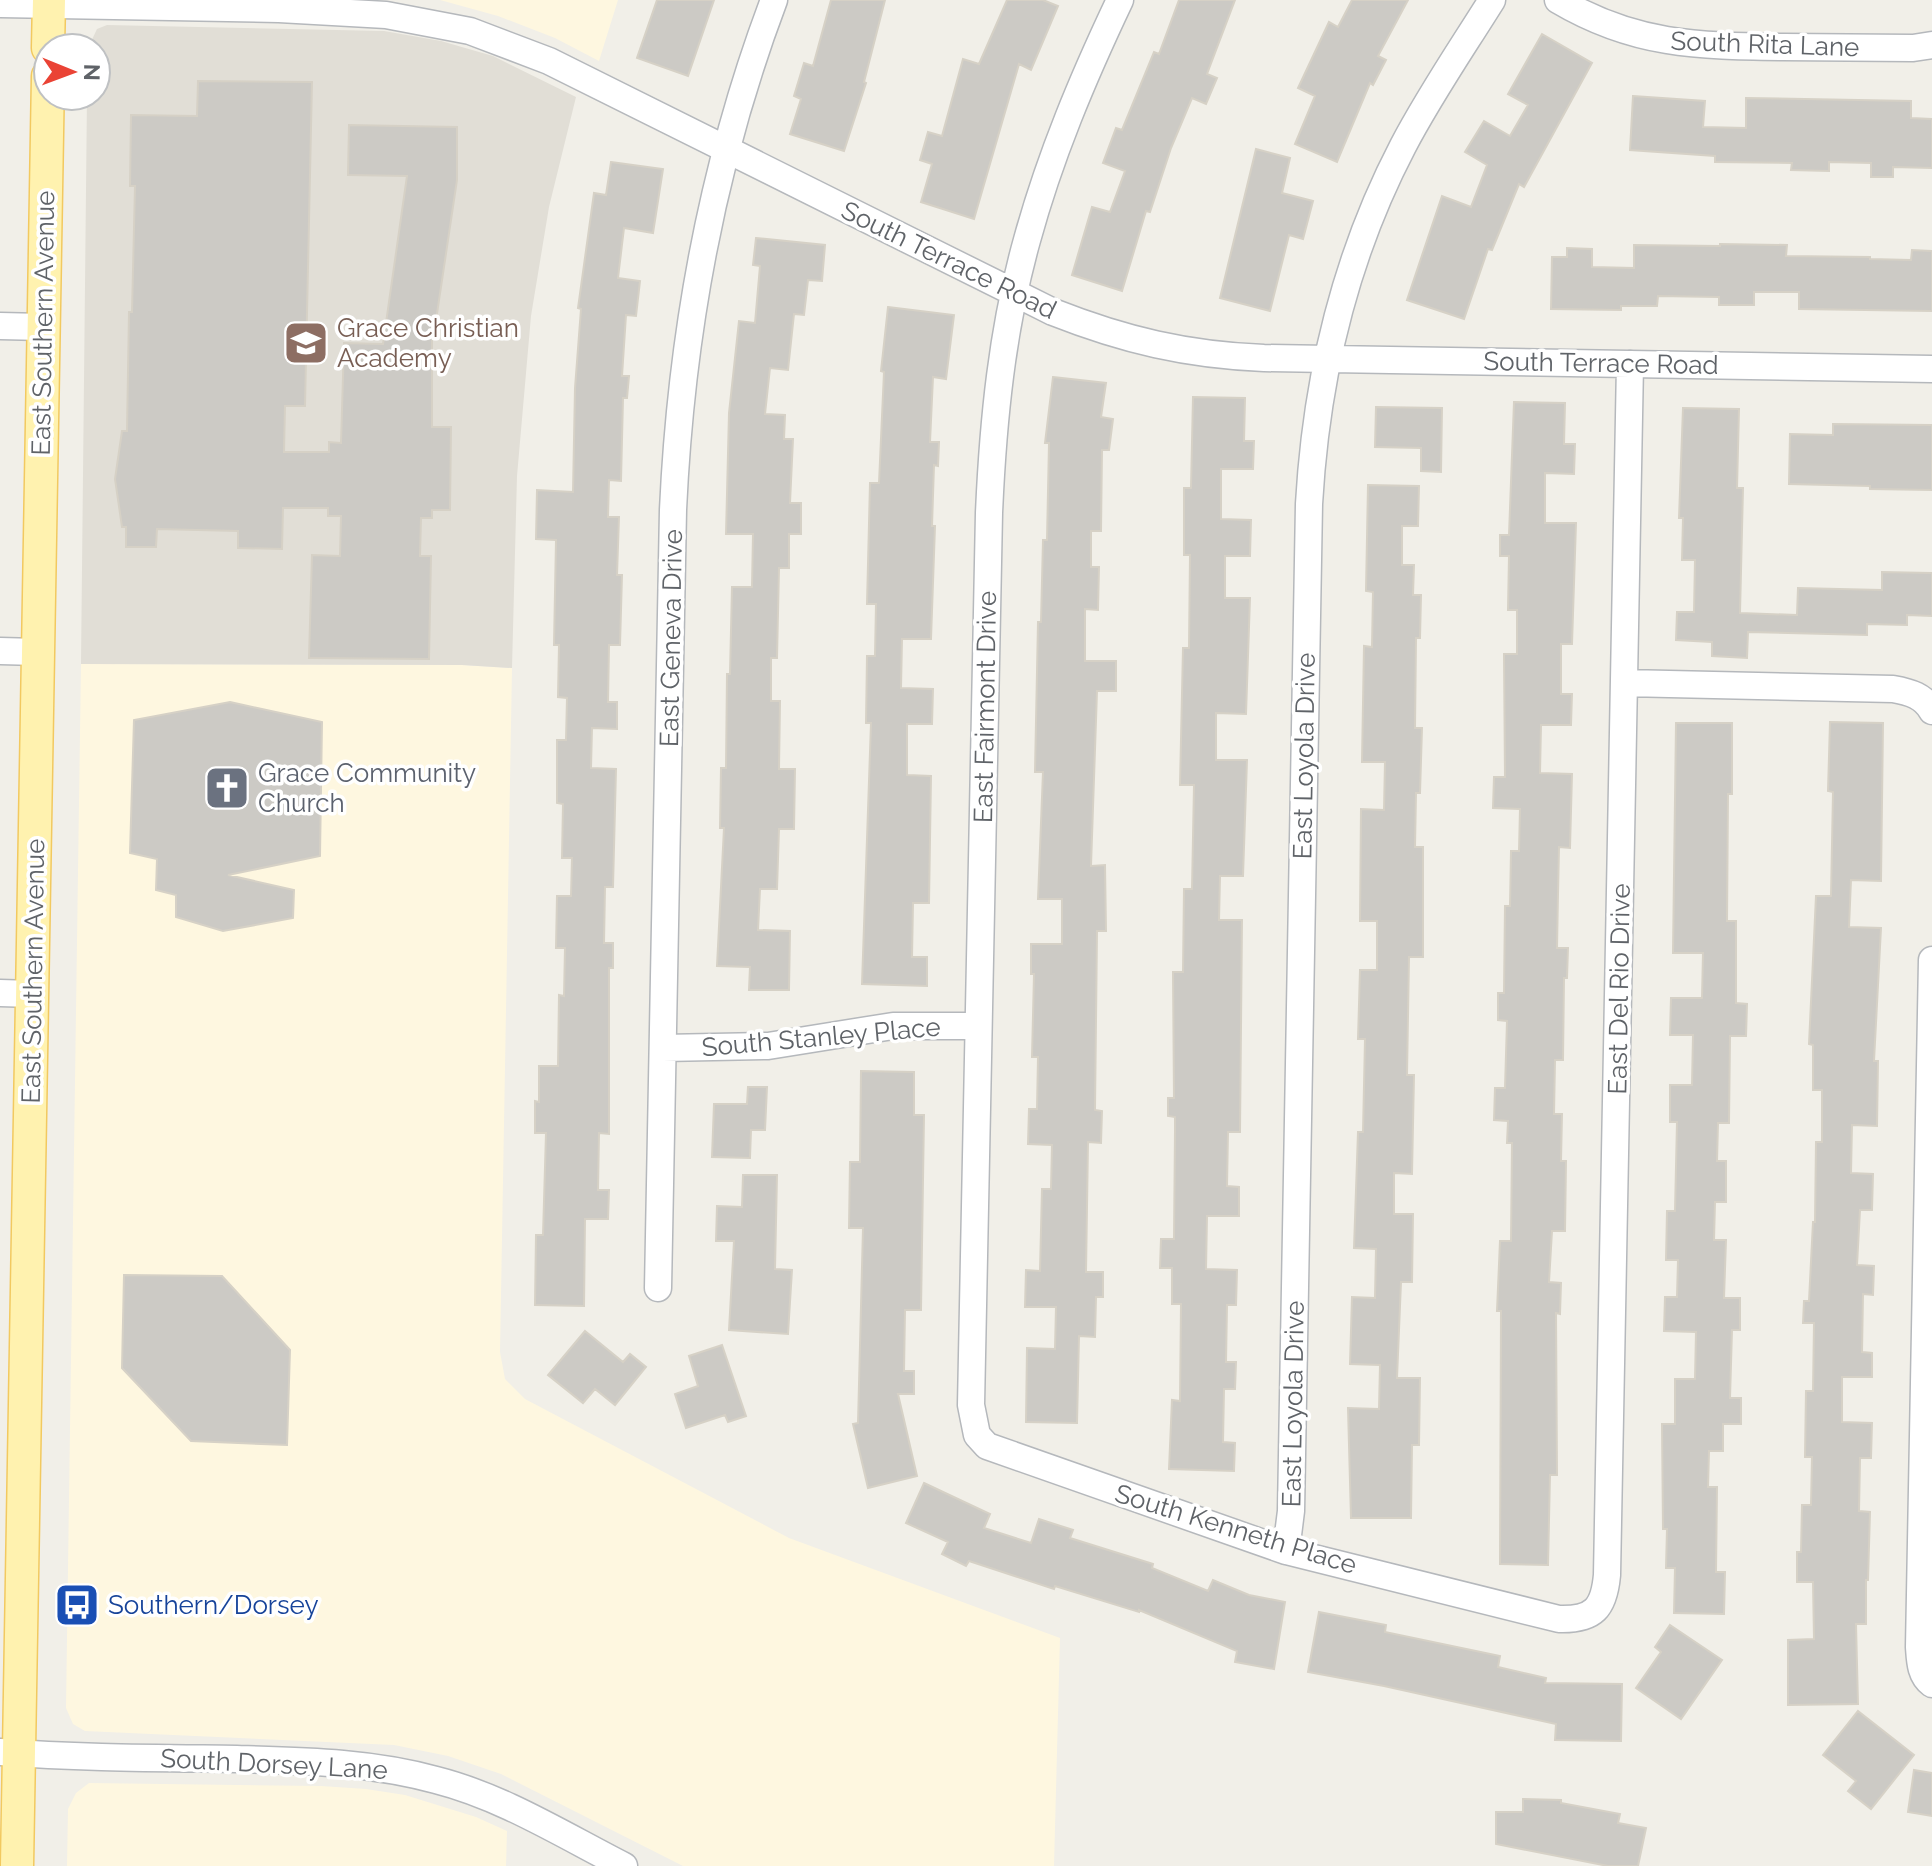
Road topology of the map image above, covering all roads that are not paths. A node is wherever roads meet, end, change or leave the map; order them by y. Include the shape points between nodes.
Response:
1 (774, 0) edge
2 (1120, 0) edge
3 (1492, 0) edge
4 (1558, 0) edge
5 (49, 3) edge
6 (0, 4) edge
7 (48, 32) edge
8 (1932, 45) edge
9 (47, 112) edge
10 (725, 149) junction
11 (1014, 294) junction
12 (0, 326) edge
13 (43, 327) junction
14 (1328, 358) junction
15 (1630, 364) junction
16 (1932, 369) edge
17 (0, 651) edge
18 (37, 652) junction
19 (1625, 683) junction
20 (1930, 707) edge
21 (1932, 960) edge
22 (0, 993) edge
23 (32, 994) junction
24 (978, 1026) junction
25 (663, 1048) junction
26 (658, 1288) dead end
27 (977, 1435) joint
28 (1286, 1551) junction
29 (1595, 1611) joint
30 (1929, 1682) edge
31 (10, 1753) edge
32 (17, 1866) edge
33 (624, 1866) edge

1 - 10 street, East Geneva Drive
2 - 11 street, East Fairmont Drive via 1050,166
3 - 14 street, East Loyola Drive via 1386,181 1355,261
4 - 8 street, South Rita Lane via 1615,28 1681,44
5 - 6 street, South Terrace Road
5 - 7 main road
5 - 10 street, South Terrace Road via 293,9 429,21 549,61
9 - 13 main road, East Southern Avenue
10 - 11 street, South Terrace Road
10 - 25 street, East Geneva Drive via 691,310 675,461
11 - 14 street, South Terrace Road via 1088,326 1164,348 1229,357
11 - 24 street, East Fairmont Drive via 991,455
12 - 13 street
13 - 18 main road, East Southern Avenue
14 - 15 street, South Terrace Road
14 - 28 street, East Loyola Drive via 1314,434 1309,504 1291,1511
15 - 16 street, South Terrace Road
15 - 19 street, East Del Rio Drive
17 - 18 street
18 - 23 main road, East Southern Avenue
19 - 20 street via 1893,689 1918,696
19 - 29 street, East Del Rio Drive via 1607,1575
21 - 30 street via 1919,1647
22 - 23 street
23 - 31 main road, East Southern Avenue
24 - 25 street, South Stanley Place via 893,1026 768,1046
24 - 27 street, East Fairmont Drive via 971,1405
25 - 26 street, East Geneva Drive
27 - 28 street, South Kenneth Place via 1001,1453
28 - 29 street, South Kenneth Place via 1559,1619
31 - 32 main road, East Southern Avenue
31 - 33 street, South Dorsey Lane via 318,1761 395,1770 492,1799

